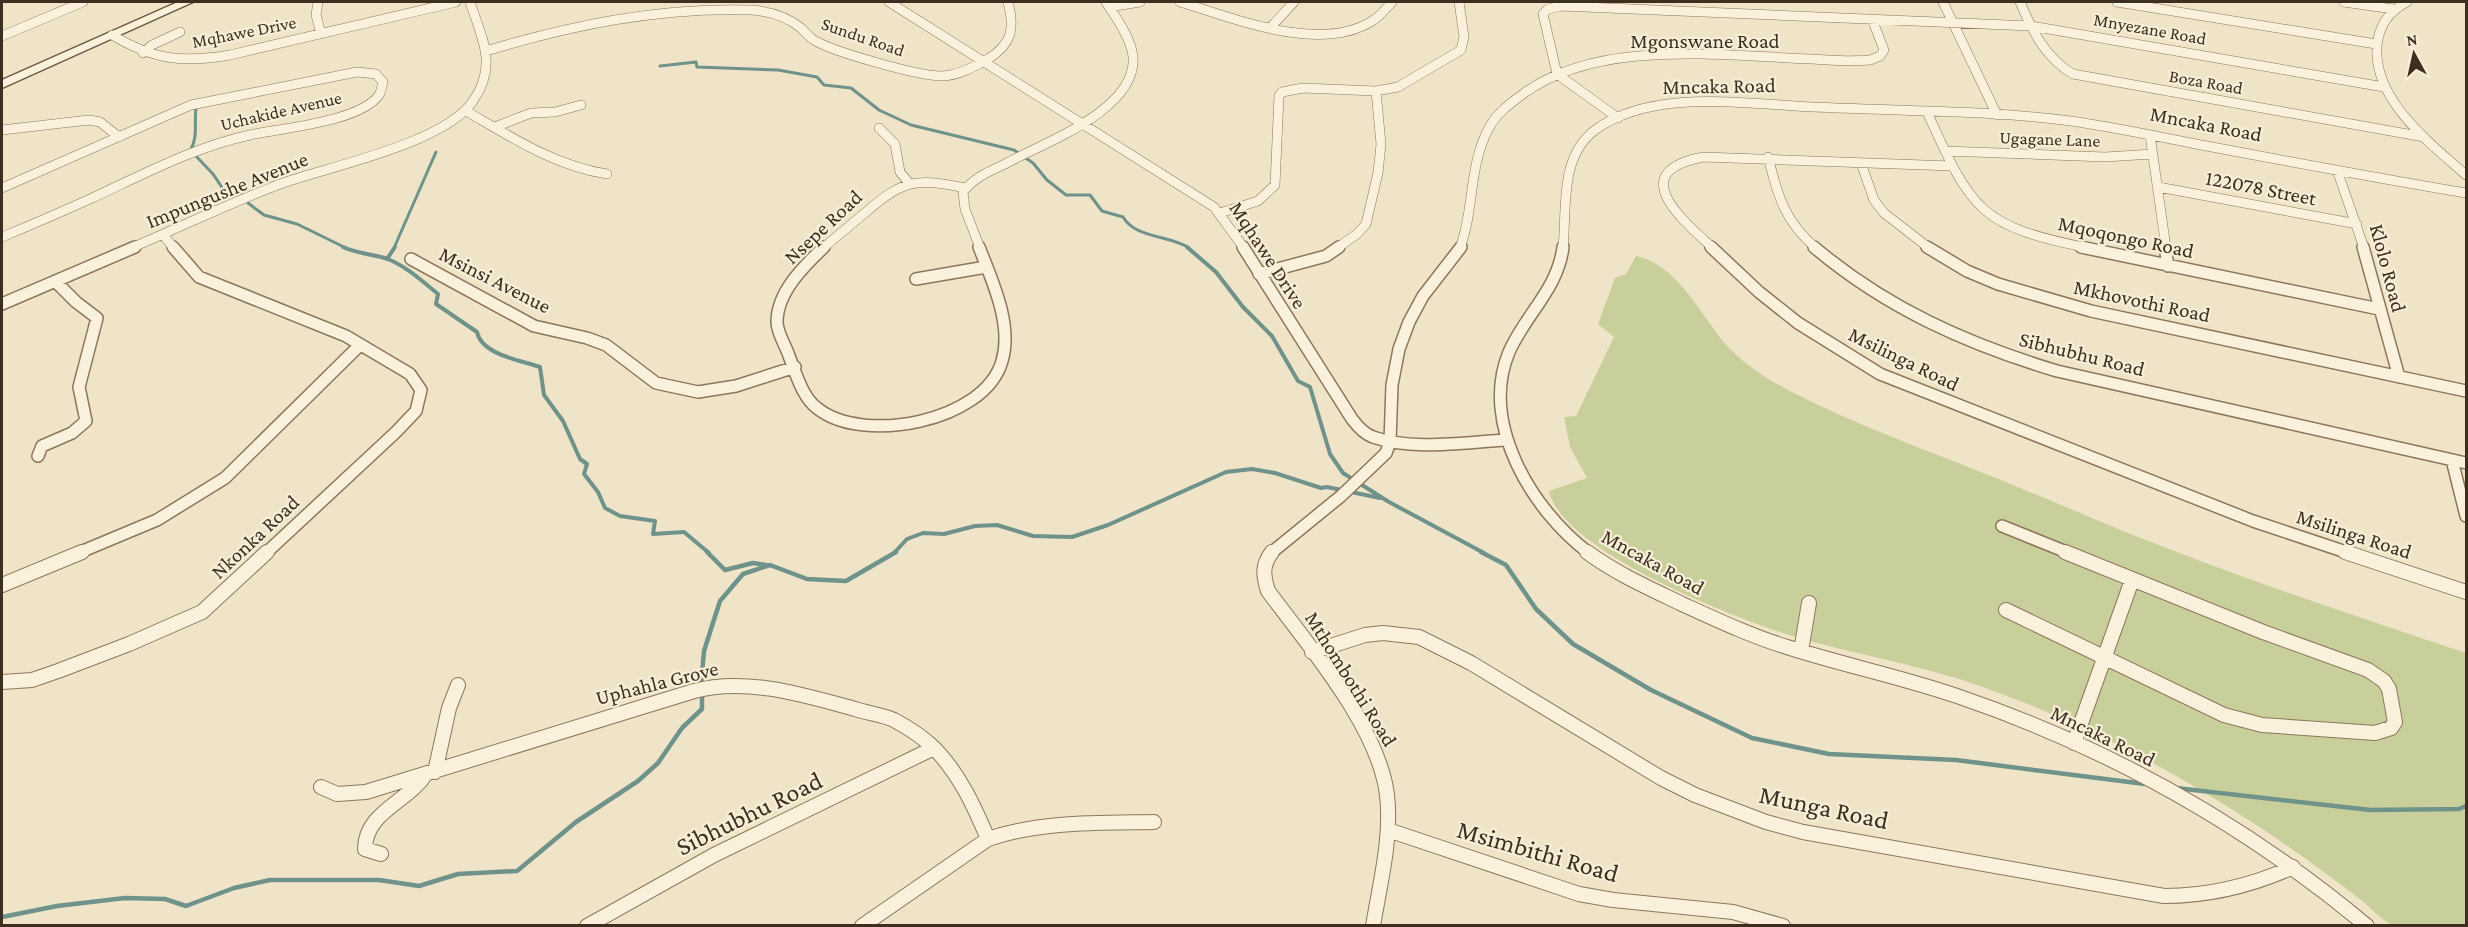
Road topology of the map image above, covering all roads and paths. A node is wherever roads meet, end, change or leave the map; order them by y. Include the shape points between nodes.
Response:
1 (59, 2) edge
2 (83, 2) edge
3 (187, 2) edge
4 (318, 2) edge
5 (456, 2) edge
6 (470, 2) edge
7 (889, 2) edge
8 (1008, 2) edge
9 (1140, 2) edge
10 (1180, 2) edge
11 (1294, 2) edge
12 (1392, 2) edge
13 (1459, 2) edge
14 (1943, 2) edge
15 (2020, 2) edge
16 (2117, 2) edge
17 (2344, 2) edge
18 (2407, 2) edge
19 (1107, 4) edge
20 (70, 7) junction
21 (2393, 9) junction
22 (1872, 19) junction
23 (1951, 22) junction
24 (2031, 26) junction
25 (1270, 28) junction
26 (180, 32) dead end
27 (321, 34) junction
28 (112, 35) junction
29 (2, 36) edge
30 (2376, 44) junction
31 (486, 51) junction
32 (143, 53) junction
33 (985, 61) junction
34 (1557, 74) junction
35 (2, 84) edge
36 (2384, 87) junction
37 (1376, 91) junction
38 (581, 105) dead end
39 (466, 111) junction
40 (1927, 112) junction
41 (1997, 115) junction
42 (1618, 118) junction
43 (1082, 122) junction
44 (495, 127) junction
45 (879, 128) dead end
46 (2, 130) edge
47 (2150, 135) junction
48 (119, 136) junction
49 (2424, 137) junction
50 (1945, 151) junction
51 (2153, 154) junction
52 (1768, 157) junction
53 (1861, 162) junction
54 (1952, 166) junction
55 (2337, 170) junction
56 (607, 174) dead end
57 (2466, 175) edge
58 (909, 183) junction
59 (2158, 187) junction
60 (2, 188) edge
61 (965, 188) junction
62 (2466, 194) edge
63 (1220, 213) junction
64 (2357, 224) junction
65 (163, 235) junction
66 (2, 237) edge
67 (411, 259) dead end
68 (2168, 266) junction
69 (986, 267) junction
70 (1259, 274) junction
71 (916, 279) dead end
72 (55, 281) junction
73 (2, 303) edge
74 (2379, 309) junction
75 (360, 345) junction
76 (795, 367) junction
77 (2399, 376) junction
78 (2466, 391) edge
79 (1506, 440) junction
80 (1390, 442) junction
81 (38, 456) dead end
82 (2452, 460) junction
83 (2466, 463) edge
84 (2466, 516) edge
85 (2002, 526) dead end
86 (2132, 580) junction
87 (2, 585) edge
88 (2466, 592) edge
89 (1809, 603) dead end
90 (2006, 610) dead end
91 (1801, 651) junction
92 (1312, 652) junction
93 (2105, 658) junction
94 (2, 682) edge
95 (458, 686) dead end
96 (2074, 743) junction
97 (934, 748) junction
98 (431, 773) junction
99 (321, 787) dead end
100 (1154, 822) dead end
101 (1388, 830) junction
102 (988, 839) junction
103 (381, 854) dead end
104 (2293, 867) junction
105 (587, 926) edge
106 (862, 926) edge
107 (1373, 926) edge
108 (1782, 926) edge
109 (2367, 926) edge

1 - 20 street
2 - 20 street
3 - 28 main road
4 - 27 street via 315,15
5 - 27 street, Mqhawe Drive
6 - 31 street, Impungushe Avenue
7 - 33 street, Mqhawe Drive
8 - 33 street, Sundu Road via 1012,40
9 - 19 street
10 - 25 street
11 - 25 street
12 - 25 street via 1377,17 1349,30 1306,34
13 - 37 street via 1464,37 1461,50 1398,87
14 - 23 street
15 - 24 street, Boza Road
16 - 30 street
17 - 21 street
18 - 21 street
19 - 43 street via 1131,48 1133,67 1119,95
20 - 29 street
21 - 30 street via 2384,19
22 - 23 street, Mnyezane Road
22 - 34 street, Mgonswane Road via 1884,50 1879,58 1868,61 1654,55 1596,63
22 - 34 street, Mnyezane Road via 1553,7 1543,14
23 - 24 street, Mnyezane Road
23 - 41 street
24 - 36 street, Mnyezane Road
24 - 49 street, Boza Road via 2049,58 2073,74
26 - 32 street
27 - 32 street, Mqhawe Drive via 201,59 164,59
28 - 32 street, Mqhawe Drive
28 - 35 main road
30 - 36 street
31 - 33 street, Sundu Road via 598,22 695,11 753,10 785,17 818,42 924,75 952,74
31 - 39 street, Impungushe Avenue via 488,66
33 - 43 street, Mqhawe Drive
34 - 42 street
34 - 80 street, Mgonswane Road via 1506,106 1484,139 1471,184 1466,235 1454,258 1419,304 1399,349 1392,385
36 - 49 street
37 - 63 street via 1303,88 1282,92 1272,191 1257,201
37 - 70 street via 1381,144 1366,224 1326,256
38 - 44 street via 553,113 531,113
39 - 44 street
39 - 65 street, Impungushe Avenue via 431,134 298,178
40 - 41 street, Mncaka Road
40 - 42 street, Mncaka Road via 1720,103 1661,106
40 - 50 street, Mqoqongo Road
41 - 47 street, Mncaka Road via 2066,120
42 - 79 street, Mncaka Road via 1587,137 1572,159 1559,269 1551,288 1523,325 1504,373
43 - 61 street
43 - 63 street, Mqhawe Drive via 1206,200
44 - 56 street via 585,171
45 - 58 street via 897,146 900,172
46 - 48 street via 89,120 100,122
47 - 51 street
47 - 55 street, Mncaka Road
48 - 60 street, Uchakide Avenue
48 - 66 street, Uchakide Avenue via 172,112 216,99 357,72 376,74 383,84 375,100 341,116 201,148
49 - 57 street
50 - 51 street, Ugagane Lane via 2105,157
50 - 54 street, Mqoqongo Road
51 - 59 street
52 - 53 street, Msilinga Road
52 - 82 street, Sibhubhu Road via 1781,204 1806,240 1890,303 1965,341 2056,371
52 - 88 street, Msilinga Road via 1685,160 1666,173 1662,184 1664,197 1677,215 1759,291 1838,350 1880,374 2009,427 2253,521
53 - 54 street, Msilinga Road
53 - 77 street, Mkhovothi Road via 1874,200 1884,213 1931,250 1998,284 2091,311
54 - 68 street, Mqoqongo Road via 1971,201 2009,228
55 - 62 street, Mncaka Road
55 - 64 street, Klolo Road
58 - 61 street
58 - 76 street, Nsepe Road via 890,192 819,252 781,302 777,324
59 - 64 street, 122078 Street
59 - 68 street
61 - 69 street, Nsepe Road via 963,200
63 - 70 street, Mqhawe Drive
64 - 74 street, Klolo Road
65 - 72 street, Impungushe Avenue
65 - 75 street, Nkonka Road via 199,277 326,327
67 - 76 street, Msinsi Avenue via 534,326 606,345 656,383 706,392
68 - 74 street, Mqoqongo Road
69 - 71 street
69 - 76 street, Nsepe Road via 1004,327 1005,348 996,375 964,405 911,422 883,426 854,424 834,419 815,407
70 - 80 street, Mqhawe Drive via 1352,419 1362,431
72 - 73 street, Impungushe Avenue
72 - 81 street via 98,318 79,387 86,421 42,446
74 - 77 street, Klolo Road
75 - 87 street via 225,478 157,520
75 - 94 street, Nkonka Road via 410,374 420,390 416,411 387,440 202,612 58,671 32,680
77 - 78 street, Mkhovothi Road
79 - 80 street, Mqhawe Drive via 1438,445
79 - 91 street, Mncaka Road via 1520,474 1538,502 1588,552 1658,593
80 - 92 street, Mthombothi Road via 1378,463 1272,551 1264,563 1263,578 1268,591
82 - 83 street, Sibhubhu Road
82 - 84 street
85 - 86 street
86 - 93 street
86 - 93 street via 2368,670 2389,689 2394,722 2391,728 2375,734 2241,721
89 - 91 street
90 - 93 street
91 - 96 street, Mncaka Road via 1978,703
92 - 101 street, Mthombothi Road via 1382,768
92 - 104 street, Munga Road via 1365,635 1419,637 1472,663 1669,782 1738,812 1803,832 2164,896 2231,891 2263,882
93 - 96 street
95 - 98 street
96 - 104 street, Mncaka Road via 2206,812
97 - 98 street, Uphahla Grove via 894,720 856,709 746,686 713,686
97 - 102 street, Uphahla Grove via 966,789
97 - 105 street, Sibhubhu Road via 714,855
98 - 99 street, Uphahla Grove via 342,796 327,793
98 - 103 street via 414,792 371,825 365,849
100 - 102 street via 1037,826
101 - 107 street, Mthombothi Road
101 - 108 street, Msimbithi Road via 1579,894 1732,912
102 - 106 street
104 - 109 street, Mncaka Road

